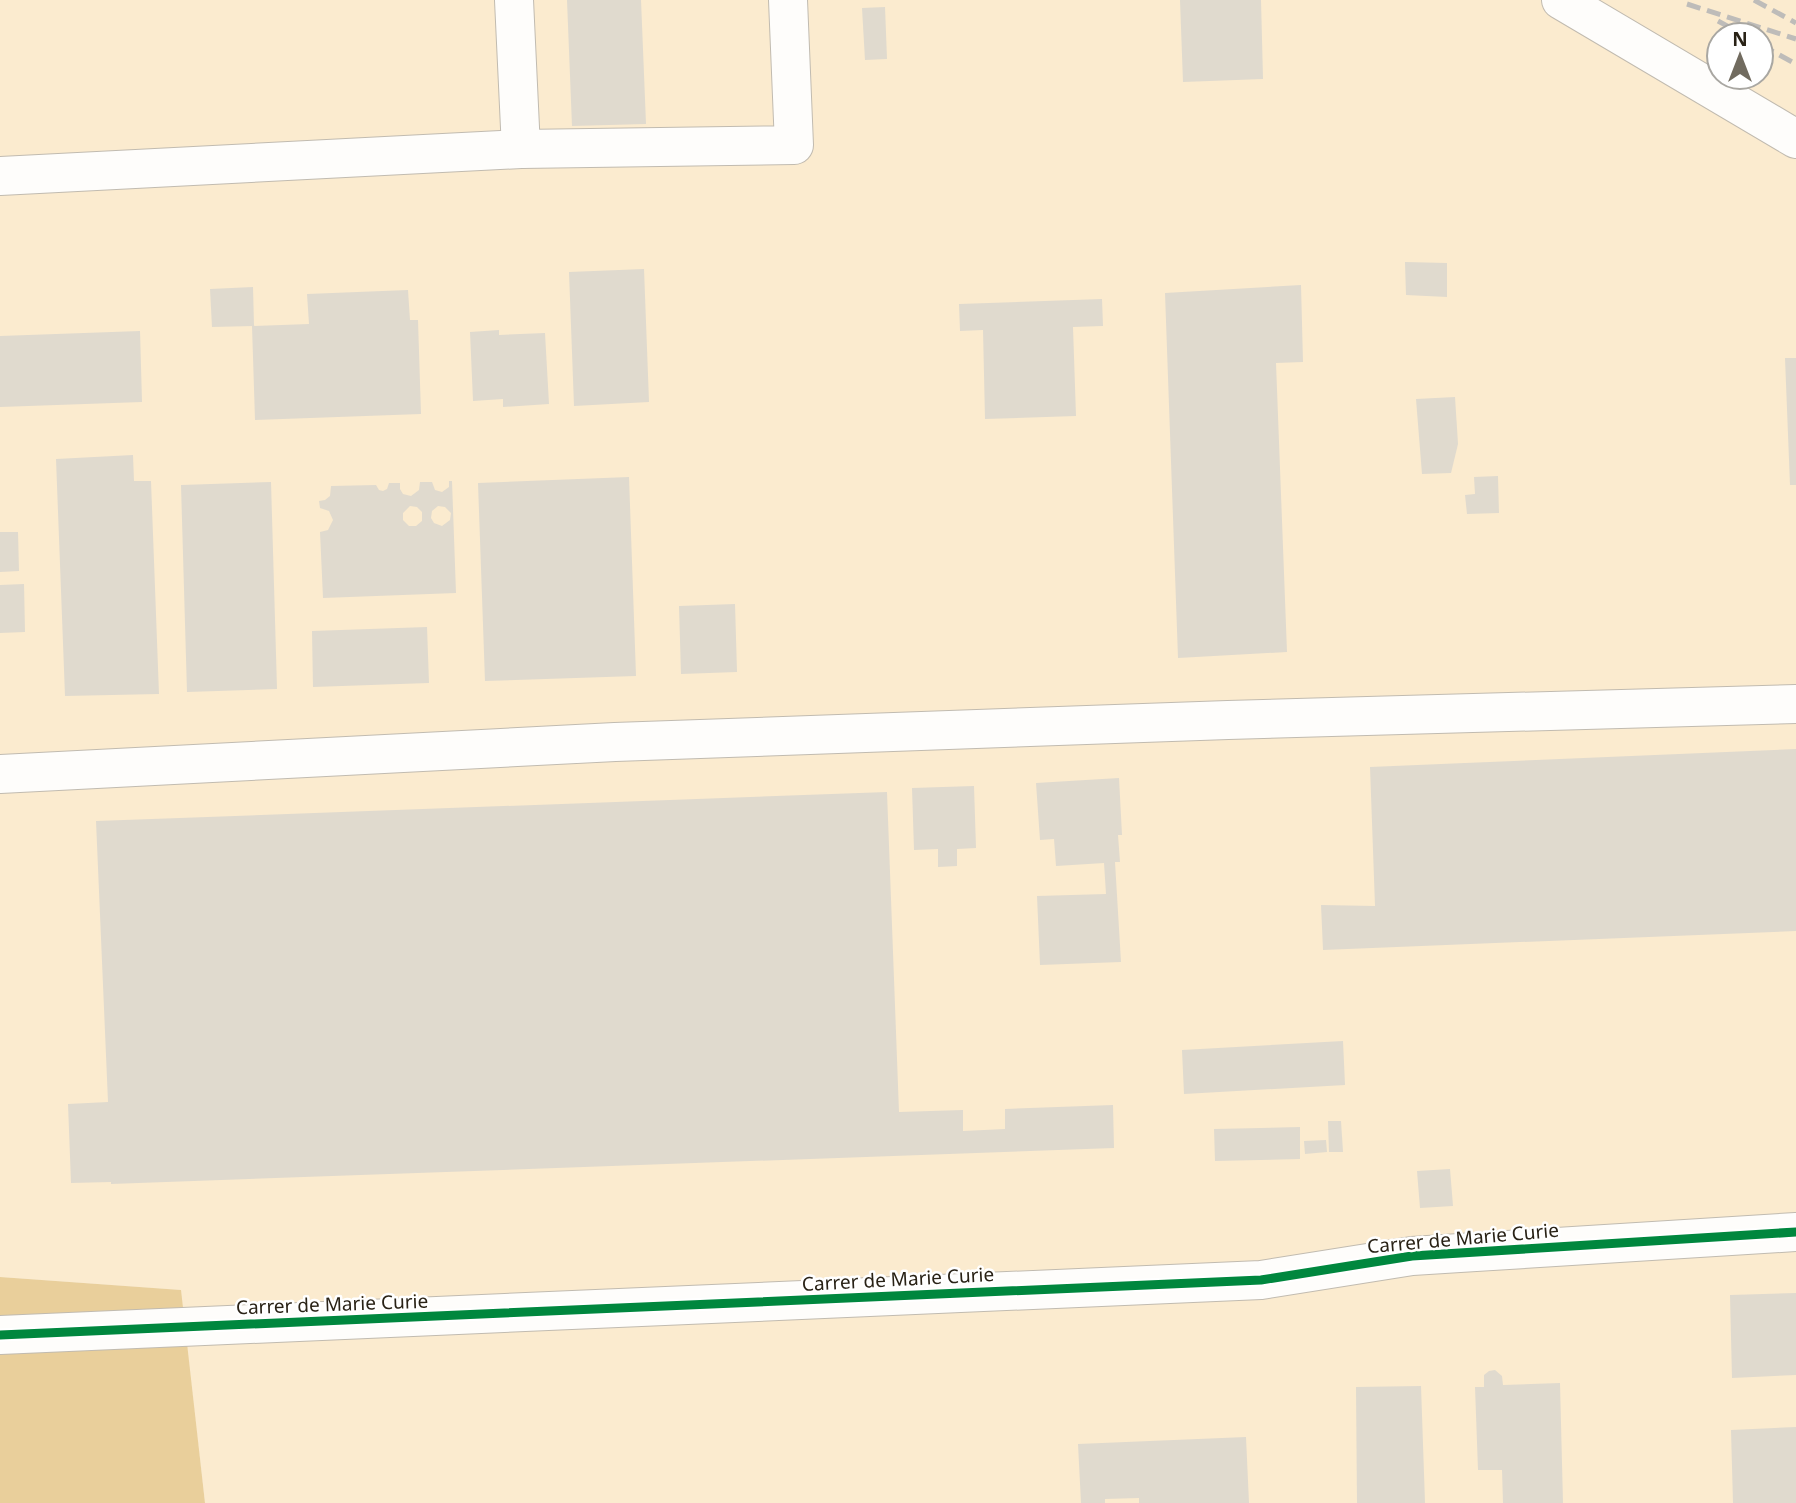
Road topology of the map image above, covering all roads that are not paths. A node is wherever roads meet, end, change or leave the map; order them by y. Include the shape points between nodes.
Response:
1 (514, 0) edge
2 (788, 0) edge
3 (1560, 0) edge
4 (1796, 139) edge
5 (521, 149) junction
6 (0, 176) edge
7 (1796, 704) edge
8 (0, 774) edge
9 (1796, 1232) edge
10 (0, 1335) edge

1 - 5 street
2 - 5 street via 794,145
3 - 4 street
5 - 6 street
7 - 8 street via 615,742
9 - 10 street, Carrer de Marie Curie via 1412,1256 1261,1280

